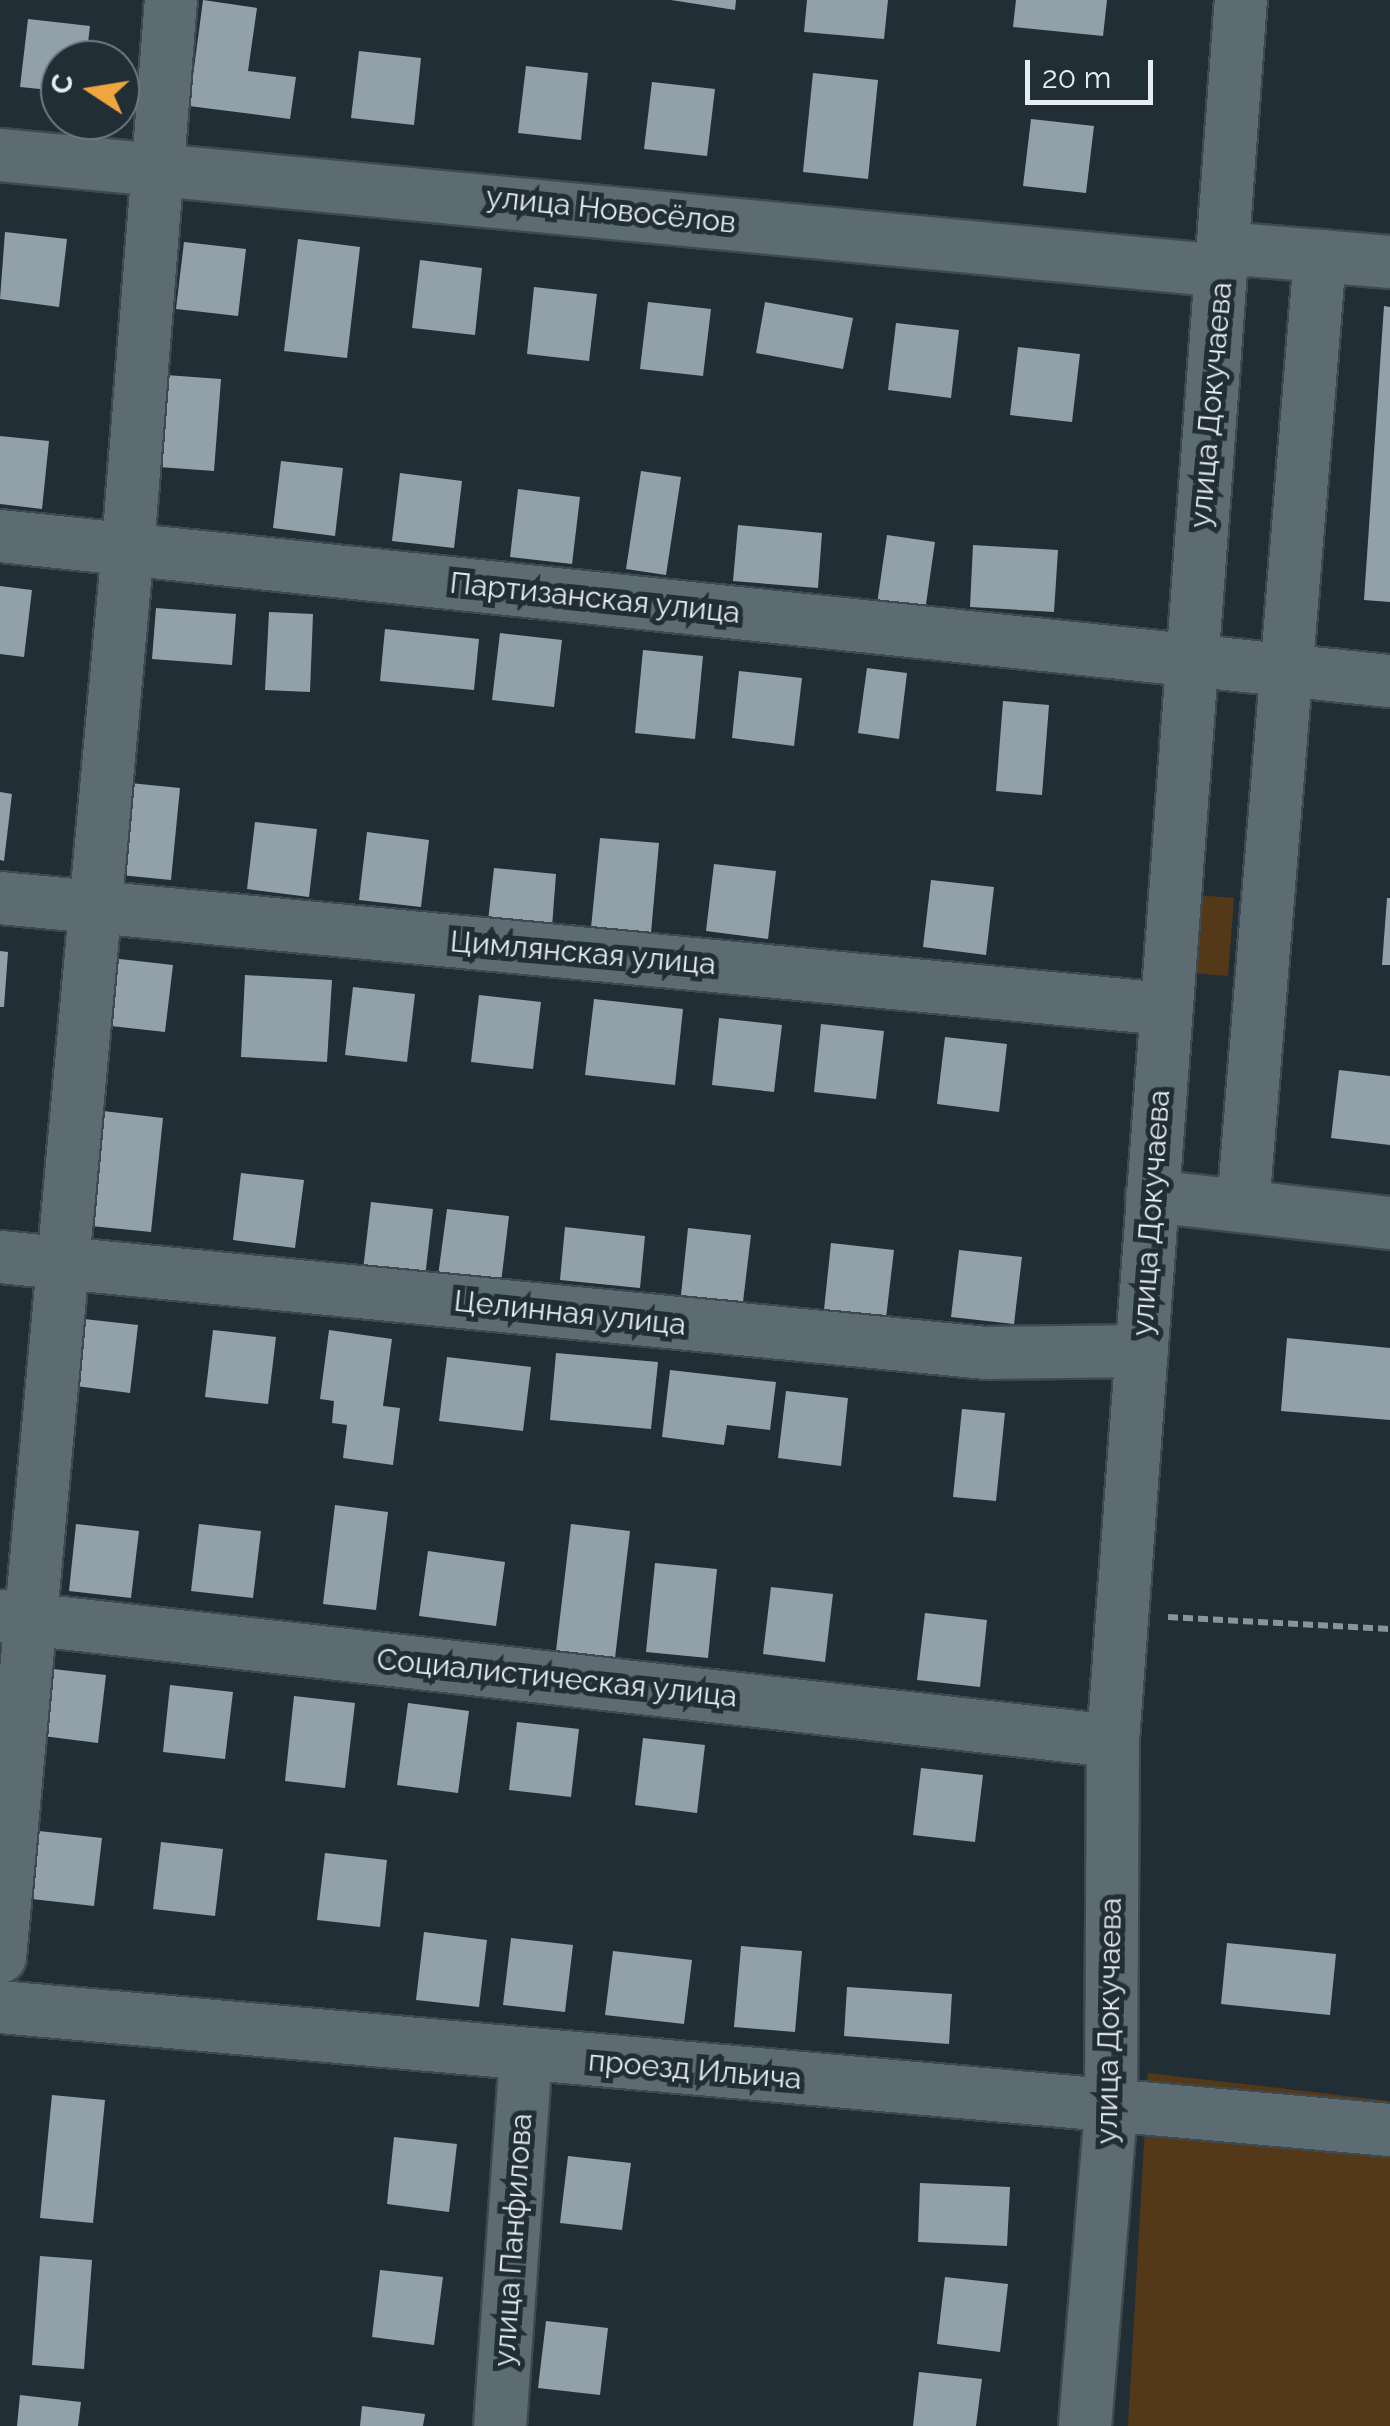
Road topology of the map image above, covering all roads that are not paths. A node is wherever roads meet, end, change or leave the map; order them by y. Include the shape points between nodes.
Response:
1 (171, 0) edge
2 (1241, 0) edge
3 (0, 154) edge
4 (158, 165) junction
5 (1320, 256) junction
6 (1223, 260) junction
7 (1390, 262) edge
8 (0, 536) edge
9 (128, 548) junction
10 (1189, 662) junction
11 (1286, 671) junction
12 (1390, 681) edge
13 (0, 898) edge
14 (95, 907) junction
15 (1165, 1008) junction
16 (1152, 1196) junction
17 (1244, 1206) junction
18 (1390, 1223) edge
19 (0, 1257) edge
20 (63, 1264) junction
21 (1142, 1351) junction
22 (15, 1618) edge
23 (1113, 1740) junction
24 (0, 1957) edge
25 (0, 2008) edge
26 (526, 2054) junction
27 (1110, 2107) junction
28 (1390, 2130) edge
29 (500, 2426) edge
30 (1085, 2426) edge

1 - 4 street
2 - 6 street, улица Докучаева
3 - 4 street, улица Новосёлов
4 - 6 street, улица Новосёлов
4 - 9 street
5 - 6 street, улица Новосёлов
5 - 7 street, улица Новосёлов
5 - 11 street
6 - 10 street, улица Докучаева
8 - 9 street, Партизанская улица
9 - 10 street, Партизанская улица
9 - 14 street
10 - 11 street
10 - 15 street, улица Докучаева
11 - 12 street
11 - 17 street
13 - 14 street, Цимлянская улица
14 - 15 street, Цимлянская улица
14 - 20 street
15 - 16 street, улица Докучаева
16 - 17 street
16 - 21 street, улица Докучаева
17 - 18 street
19 - 20 street, Целинная улица
20 - 21 street, Целинная улица via 987,1353
20 - 22 street
21 - 23 street, улица Докучаева
22 - 23 street, Социалистическая улица
22 - 24 street
23 - 27 street, улица Докучаева
25 - 26 street, проезд Ильича
26 - 27 street, проезд Ильича
26 - 29 street, улица Панфилова
27 - 28 street, проезд Ильича
27 - 30 street, улица Докучаева

